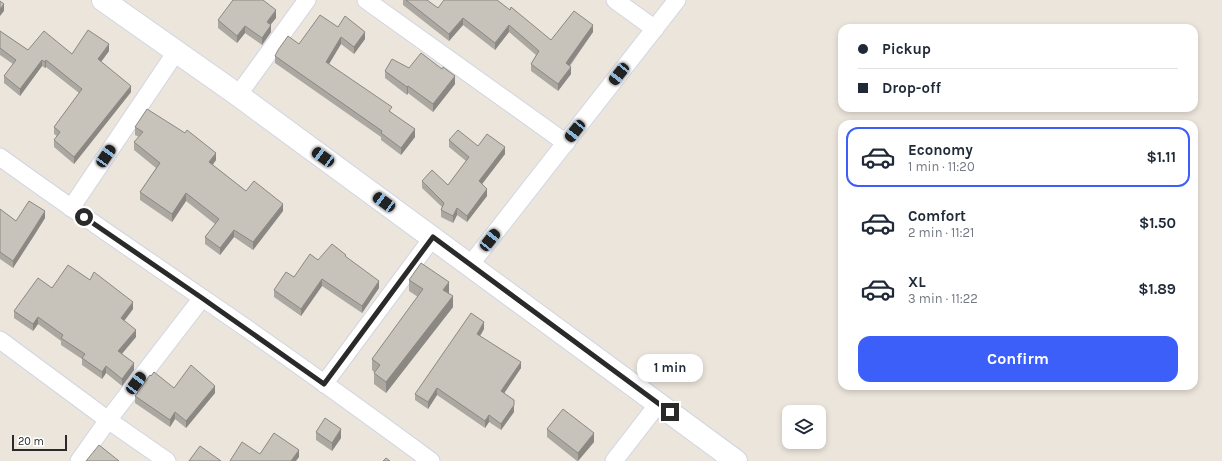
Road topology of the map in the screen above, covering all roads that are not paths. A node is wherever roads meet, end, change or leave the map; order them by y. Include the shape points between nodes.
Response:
1 (103, 0) edge
2 (306, 0) edge
3 (366, 0) edge
4 (615, 0) edge
5 (677, 0) edge
6 (655, 29) junction
7 (176, 52) junction
8 (238, 95) junction
9 (566, 143) junction
10 (0, 156) edge
11 (70, 208) junction
12 (433, 237) junction
13 (470, 265) junction
14 (202, 298) junction
15 (0, 340) edge
16 (324, 384) junction
17 (658, 404) junction
18 (108, 420) junction
19 (428, 460) edge
20 (79, 461) edge
21 (167, 461) edge
22 (614, 461) edge
23 (736, 461) edge

1 - 7 street
2 - 8 street
3 - 9 street
4 - 6 street
5 - 6 street
6 - 9 street
7 - 8 street
7 - 11 street
8 - 12 street
9 - 13 street
10 - 11 street
11 - 14 street
12 - 13 street
12 - 16 street
13 - 17 street
14 - 16 street
14 - 18 street
15 - 18 street
16 - 19 street
17 - 22 street
17 - 23 street
18 - 20 street
18 - 21 street

